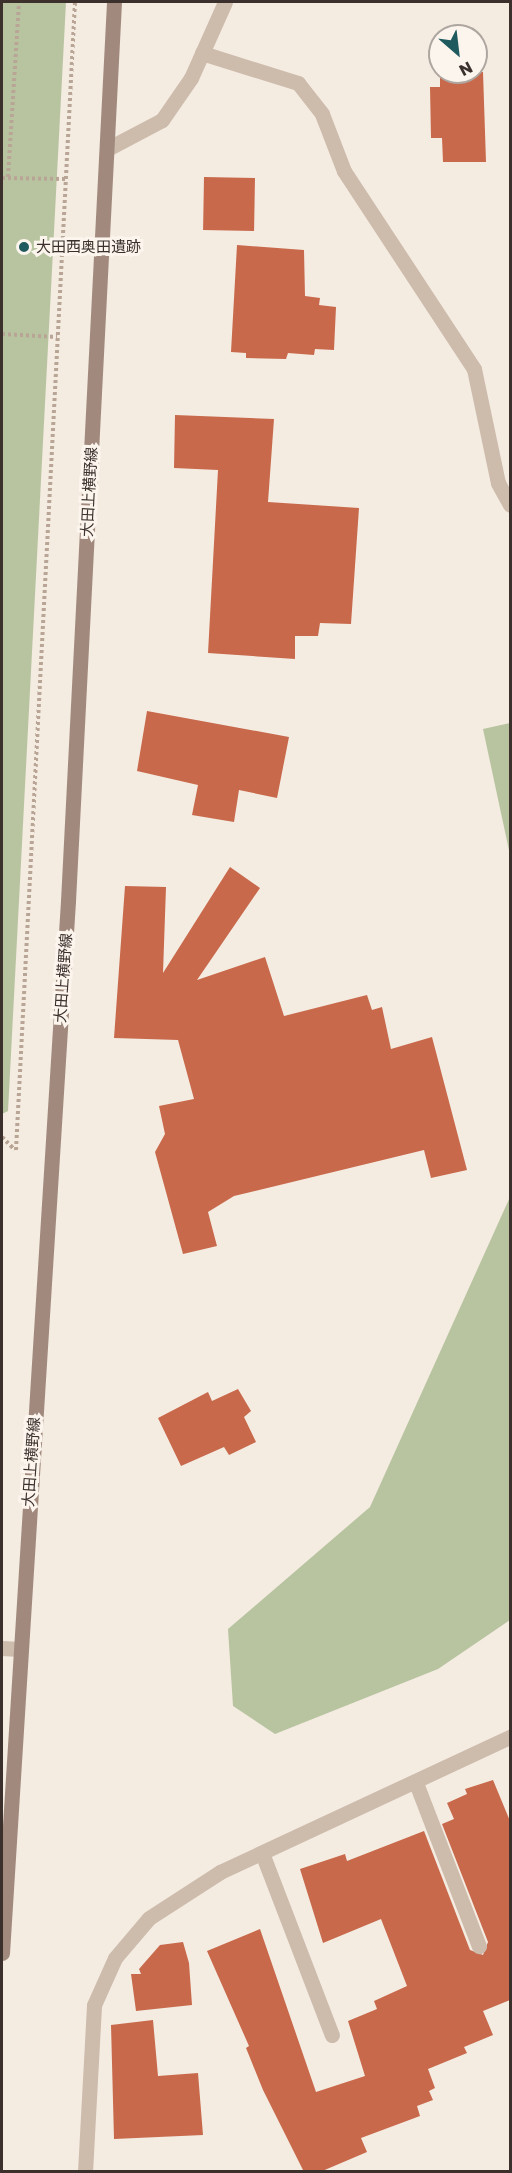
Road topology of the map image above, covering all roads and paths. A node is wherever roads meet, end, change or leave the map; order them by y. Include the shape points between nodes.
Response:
1 (19, 2) edge
2 (75, 2) edge
3 (114, 2) edge
4 (225, 2) edge
5 (202, 53) junction
6 (106, 149) junction
7 (8, 177) junction
8 (2, 178) edge
9 (66, 179) junction
10 (2, 334) edge
11 (57, 337) junction
12 (510, 505) edge
13 (2, 1137) edge
14 (2, 1648) edge
15 (19, 1649) junction
16 (510, 1737) edge
17 (416, 1784) junction
18 (262, 1853) junction
19 (479, 1946) dead end
20 (2, 1953) edge
21 (332, 2035) dead end
22 (85, 2172) edge

1 - 7 path
2 - 9 path
3 - 6 main road, 大田上横野線
4 - 5 street
5 - 6 street via 162,120
5 - 12 street via 298,83 322,114 344,171 474,369 498,483
6 - 15 main road, 大田上横野線 via 68,901
7 - 8 path
7 - 9 path
9 - 11 path
10 - 11 path
11 - 13 path via 16,1150
14 - 15 street
15 - 20 main road, 大田上横野線
16 - 17 street
17 - 18 street
17 - 19 street
18 - 21 street
18 - 22 street via 170,1902 149,1918 115,1958 94,2006

